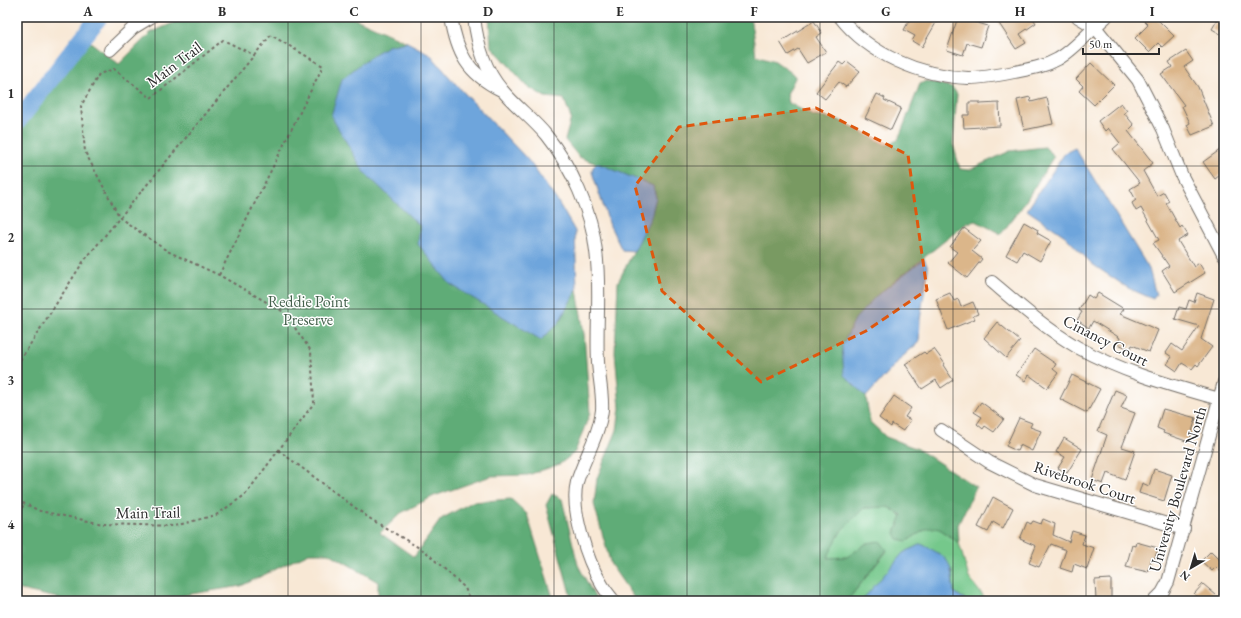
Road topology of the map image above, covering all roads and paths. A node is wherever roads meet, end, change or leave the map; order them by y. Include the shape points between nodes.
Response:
1 (151, 17) edge
2 (451, 17) edge
3 (474, 17) edge
4 (840, 17) edge
5 (1078, 17) edge
6 (1106, 17) edge
7 (1093, 22) edge
8 (110, 50) dead end
9 (254, 55) junction
10 (502, 90) junction
11 (120, 218) junction
12 (1224, 256) edge
13 (219, 275) junction
14 (992, 282) dead end
15 (17, 365) edge
16 (1224, 382) edge
17 (1219, 399) junction
18 (941, 430) dead end
19 (278, 450) junction
20 (17, 500) edge
21 (24, 504) junction
22 (17, 519) edge
23 (1184, 529) junction
24 (470, 601) edge
25 (614, 601) edge
26 (1154, 601) edge

1 - 8 street via 132,28
2 - 10 street via 459,52 470,68 485,82
3 - 10 street via 485,65
4 - 7 street via 855,34 897,61 923,71 970,78 1046,65 1059,59
5 - 7 street
6 - 7 street
7 - 12 street via 1138,80 1163,129 1182,176
9 - 11 path
9 - 11 path, Main Trail via 223,40 151,98 114,69 99,74 81,106 85,152
9 - 13 path via 271,35 322,66
10 - 25 street via 548,137 572,178 592,226 597,265 598,362 602,410 595,437 577,484 576,496 582,536 593,568
11 - 13 path, Main Trail via 167,251
11 - 15 path via 83,262
13 - 19 path, Main Trail via 284,312 311,351 314,403
14 - 17 street, Cinancy Court via 1046,326 1076,346 1124,370
16 - 17 street, University Boulevard North
17 - 23 street, University Boulevard North
18 - 23 street, Rivebrook Court via 989,462 1035,485
19 - 21 path, Main Trail via 245,495 216,515 174,526 103,524 40,511
19 - 24 path via 369,518 426,552 465,588
20 - 21 path, Main Trail
21 - 22 path
23 - 26 street, University Boulevard North via 1168,582

